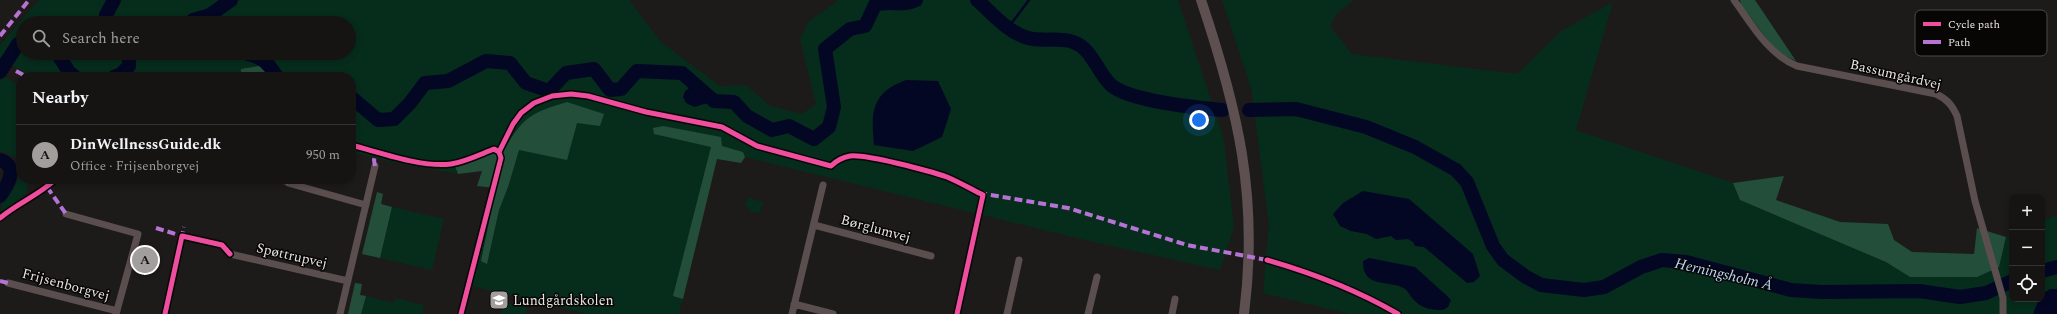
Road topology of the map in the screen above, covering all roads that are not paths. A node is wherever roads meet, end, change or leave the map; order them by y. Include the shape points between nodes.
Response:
1 (1201, 0) edge
2 (1734, 0) edge
3 (375, 166) dead end
4 (292, 184) edge
5 (823, 185) dead end
6 (366, 205) junction
7 (66, 214) dead end
8 (814, 225) junction
9 (230, 254) dead end
10 (931, 256) dead end
11 (1019, 260) dead end
12 (1097, 277) dead end
13 (348, 281) junction
14 (8, 283) dead end
15 (1175, 299) dead end
16 (794, 304) junction
17 (116, 313) edge
18 (340, 314) edge
19 (792, 314) edge
20 (833, 314) edge
21 (1007, 314) edge
22 (1088, 314) edge
23 (1172, 314) edge
24 (1244, 314) edge
25 (2002, 314) edge

1 - 24 street via 1228,84 1245,167 1249,251
2 - 25 street, Bassumgårdvej via 1772,50 1786,62 1936,94 1952,105 1957,116 1975,201 2003,298
3 - 6 street
4 - 6 street
5 - 8 street
6 - 13 street
7 - 17 street, Frijsenborgvej via 138,234
8 - 10 street, Børglumvej
8 - 16 street
9 - 13 street, Spøttrupvej
11 - 21 street
12 - 22 street
13 - 18 street
14 - 17 street, Frijsenborgvej
15 - 23 street
16 - 19 street
16 - 20 street

